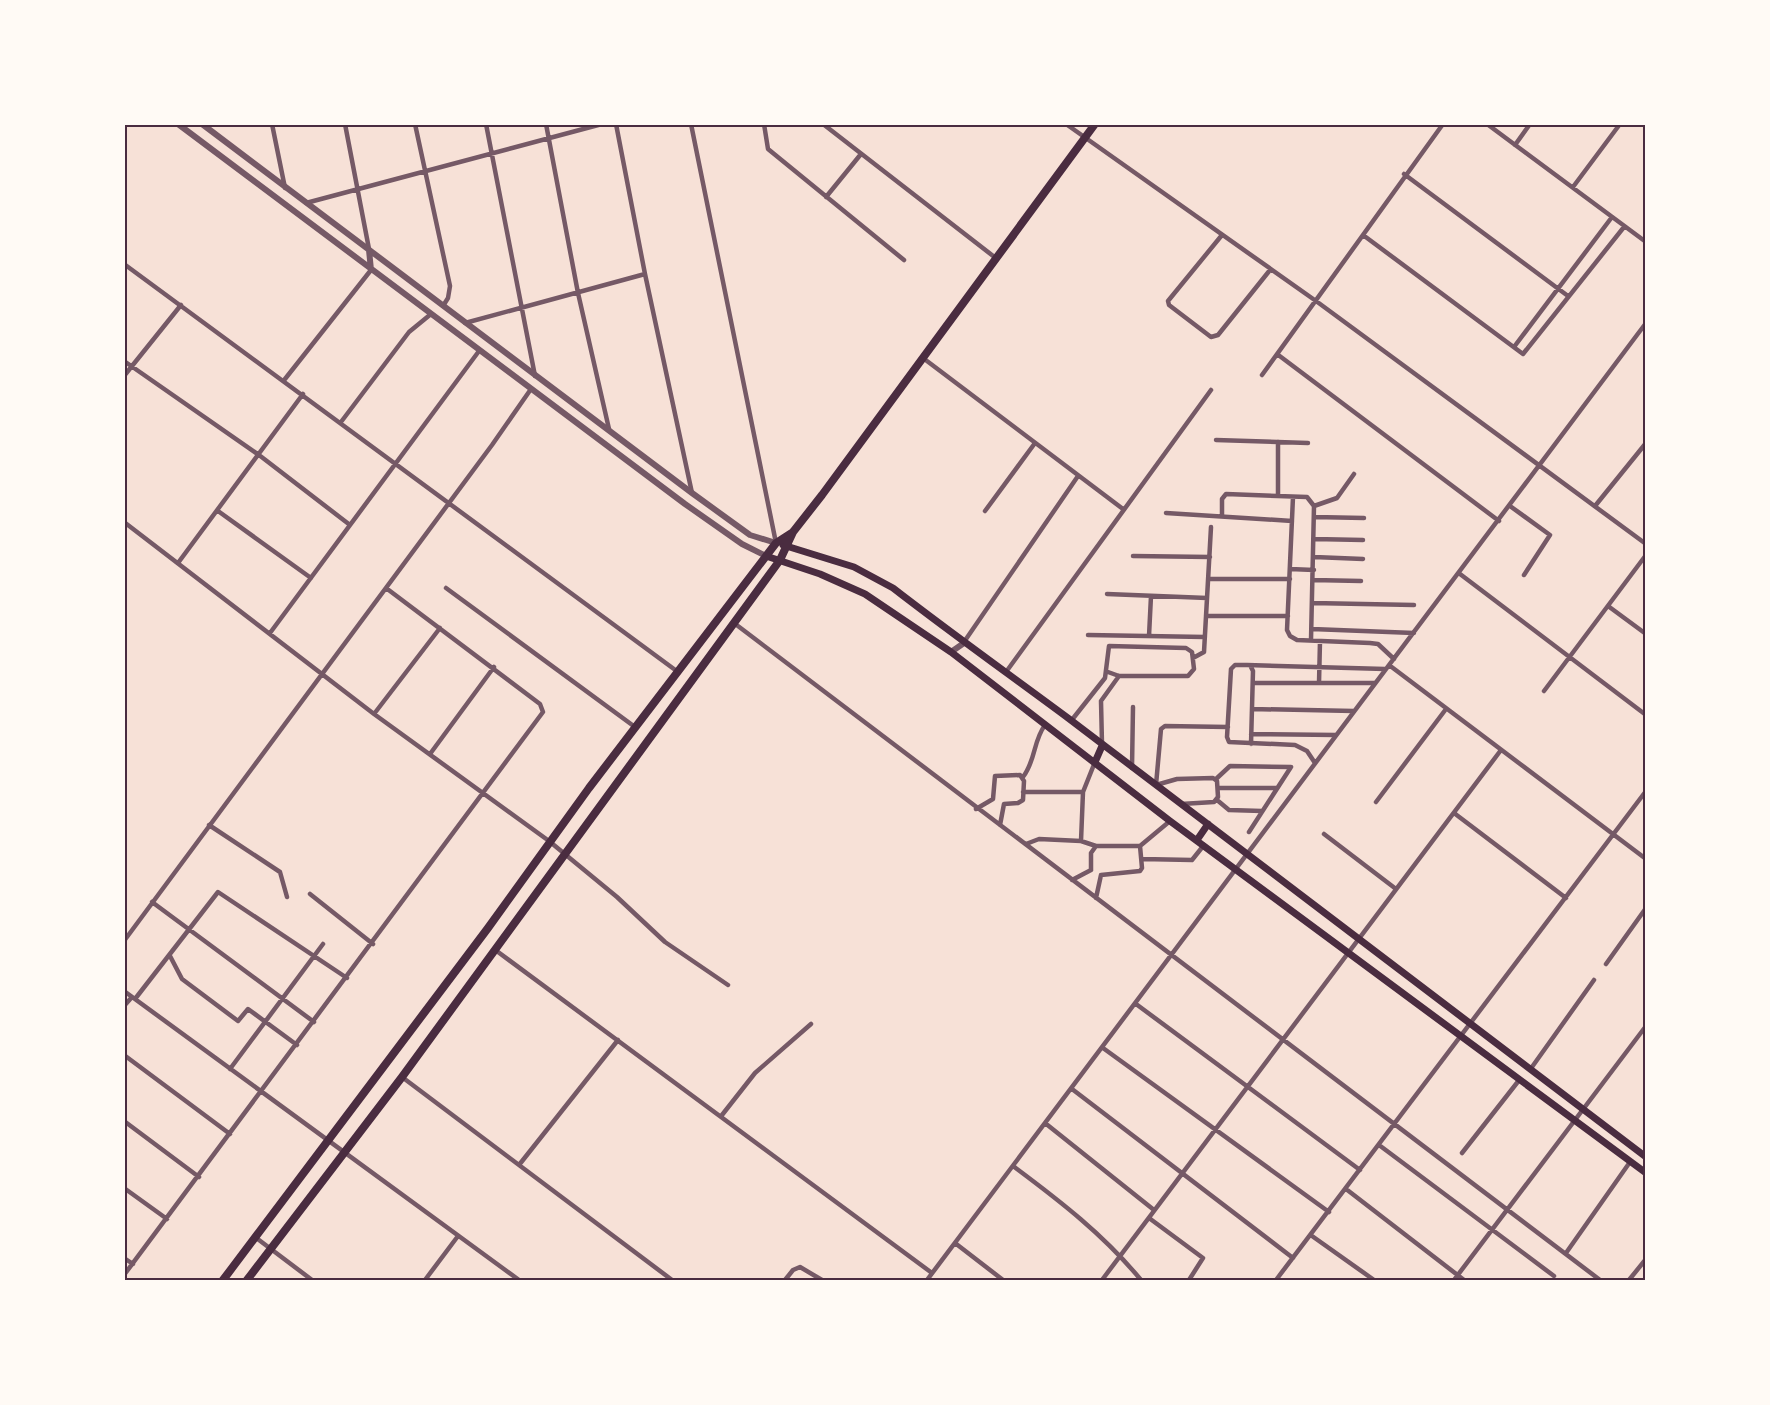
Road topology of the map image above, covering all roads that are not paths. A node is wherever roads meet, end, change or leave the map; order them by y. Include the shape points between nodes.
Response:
1 (178, 124) edge
2 (272, 124) edge
3 (345, 124) edge
4 (415, 124) edge
5 (486, 124) edge
6 (546, 124) edge
7 (602, 124) edge
8 (616, 124) edge
9 (691, 124) edge
10 (764, 124) edge
11 (823, 124) edge
12 (1066, 124) edge
13 (1095, 124) edge
14 (1443, 124) edge
15 (1487, 124) edge
16 (1530, 124) edge
17 (1620, 124) edge
18 (202, 125) edge
19 (1084, 138) junction
20 (549, 139) junction
21 (1515, 145) junction
22 (492, 152) junction
23 (861, 154) junction
24 (423, 170) junction
25 (1404, 174) junction
26 (1573, 187) junction
27 (285, 188) junction
28 (358, 190) junction
29 (826, 197) junction
30 (277, 200) junction
31 (306, 203) junction
32 (1612, 217) junction
33 (1624, 227) junction
34 (1222, 235) junction
35 (1363, 235) junction
36 (1646, 242) edge
37 (369, 249) junction
38 (997, 259) junction
39 (904, 260) dead end
40 (124, 264) edge
41 (371, 270) junction
42 (1270, 270) junction
43 (645, 274) junction
44 (1557, 288) junction
45 (579, 293) junction
46 (1568, 296) junction
47 (1316, 301) junction
48 (181, 304) junction
49 (443, 306) junction
50 (520, 309) junction
51 (431, 314) junction
52 (465, 323) junction
53 (1646, 323) edge
54 (1514, 347) junction
55 (479, 351) junction
56 (1277, 354) junction
57 (923, 358) junction
58 (124, 361) edge
59 (132, 367) junction
60 (1262, 375) dead end
61 (124, 376) edge
62 (535, 376) junction
63 (285, 380) junction
64 (531, 389) junction
65 (1211, 390) dead end
66 (303, 394) junction
67 (341, 422) junction
68 (609, 432) junction
69 (1216, 440) dead end
70 (1278, 442) junction
71 (1035, 443) junction
72 (1308, 443) dead end
73 (1646, 443) edge
74 (605, 445) junction
75 (259, 454) junction
76 (397, 464) junction
77 (1539, 467) junction
78 (1353, 474) dead end
79 (1078, 476) junction
80 (693, 493) junction
81 (1278, 496) junction
82 (1293, 497) junction
83 (450, 502) junction
84 (685, 504) junction
85 (1314, 506) junction
86 (1510, 506) junction
87 (1595, 506) junction
88 (1123, 509) junction
89 (218, 511) junction
90 (985, 512) dead end
91 (1166, 513) dead end
92 (1222, 515) junction
93 (1314, 517) junction
94 (1364, 518) dead end
95 (1292, 521) junction
96 (1498, 521) junction
97 (124, 522) edge
98 (350, 525) junction
99 (1211, 527) dead end
100 (793, 532) junction
101 (1314, 539) junction
102 (1363, 540) dead end
103 (776, 543) junction
104 (1646, 544) edge
105 (788, 547) junction
106 (1646, 555) edge
107 (766, 556) junction
108 (1133, 556) dead end
109 (1210, 556) junction
110 (1314, 557) junction
111 (1363, 559) dead end
112 (780, 560) junction
113 (178, 563) junction
114 (1290, 569) junction
115 (1314, 570) junction
116 (1460, 574) junction
117 (1524, 575) dead end
118 (311, 578) junction
119 (1208, 579) junction
120 (1290, 579) junction
121 (1313, 580) junction
122 (1362, 581) dead end
123 (386, 588) junction
124 (446, 588) dead end
125 (1107, 594) dead end
126 (1150, 596) junction
127 (1207, 598) junction
128 (1312, 603) junction
129 (1414, 605) dead end
130 (1608, 606) junction
131 (1206, 616) junction
132 (1288, 616) junction
133 (734, 623) junction
134 (440, 628) junction
135 (1311, 629) junction
136 (270, 633) junction
137 (1414, 633) junction
138 (1646, 634) edge
139 (1088, 635) dead end
140 (1149, 636) junction
141 (1205, 637) junction
142 (1311, 640) junction
143 (1320, 641) junction
144 (964, 643) junction
145 (951, 652) junction
146 (1570, 656) junction
147 (1193, 658) junction
148 (1394, 659) junction
149 (494, 667) junction
150 (1251, 667) junction
151 (1388, 667) junction
152 (1320, 668) junction
153 (322, 672) junction
154 (678, 672) junction
155 (1006, 672) junction
156 (1108, 672) junction
157 (1119, 676) junction
158 (1253, 683) junction
159 (1319, 683) junction
160 (1374, 683) junction
161 (1544, 691) dead end
162 (1133, 707) dead end
163 (1252, 708) junction
164 (1446, 709) junction
165 (1353, 711) junction
166 (374, 714) junction
167 (1646, 715) edge
168 (1071, 721) junction
169 (1045, 725) junction
170 (635, 727) junction
171 (1228, 728) junction
172 (1251, 734) junction
173 (1336, 735) junction
174 (1251, 744) junction
175 (1102, 746) junction
176 (1501, 750) junction
177 (430, 754) junction
178 (1095, 762) junction
179 (1315, 763) junction
180 (1132, 768) junction
181 (1023, 777) junction
182 (1215, 779) junction
183 (1156, 785) junction
184 (1218, 788) junction
185 (1276, 788) junction
186 (1646, 791) edge
187 (1023, 792) junction
188 (1083, 792) junction
189 (483, 794) junction
190 (993, 799) junction
191 (1217, 800) junction
192 (1376, 802) dead end
193 (1004, 804) junction
194 (1181, 804) junction
195 (976, 809) junction
196 (1262, 811) junction
197 (1454, 813) junction
198 (1170, 821) junction
199 (1208, 824) junction
200 (209, 825) junction
201 (1000, 825) junction
202 (1249, 832) dead end
203 (1324, 834) dead end
204 (1614, 835) junction
205 (1081, 840) junction
206 (1197, 840) junction
207 (549, 841) junction
208 (1026, 844) junction
209 (1204, 845) junction
210 (1096, 846) junction
211 (1140, 846) junction
212 (564, 854) junction
213 (1247, 855) junction
214 (1142, 859) junction
215 (1646, 859) edge
216 (1091, 870) junction
217 (1237, 870) junction
218 (1101, 875) junction
219 (1072, 880) junction
220 (1396, 889) junction
221 (310, 894) dead end
222 (287, 897) dead end
223 (1096, 898) junction
224 (1566, 898) junction
225 (152, 903) junction
226 (1646, 908) edge
227 (190, 930) junction
228 (1358, 940) junction
229 (124, 941) edge
230 (323, 944) dead end
231 (373, 944) junction
232 (494, 949) junction
233 (1348, 953) junction
234 (1171, 955) junction
235 (170, 956) junction
236 (315, 956) junction
237 (1606, 964) dead end
238 (347, 978) junction
239 (1594, 980) dead end
240 (728, 985) dead end
241 (124, 991) edge
242 (133, 998) junction
243 (284, 999) junction
244 (1136, 1004) junction
245 (124, 1006) edge
246 (314, 1022) junction
247 (266, 1023) junction
248 (811, 1024) dead end
249 (1472, 1025) junction
250 (1646, 1026) edge
251 (1462, 1038) junction
252 (1282, 1039) junction
253 (618, 1040) junction
254 (297, 1045) junction
255 (1103, 1048) junction
256 (124, 1055) edge
257 (1532, 1067) junction
258 (230, 1069) junction
259 (402, 1077) junction
260 (1520, 1079) junction
261 (1246, 1086) junction
262 (1072, 1089) junction
263 (262, 1092) junction
264 (1583, 1108) junction
265 (722, 1115) junction
266 (1574, 1120) junction
267 (124, 1121) edge
268 (1045, 1123) junction
269 (1394, 1124) junction
270 (1216, 1128) junction
271 (230, 1134) junction
272 (328, 1139) junction
273 (1379, 1145) junction
274 (344, 1150) junction
275 (1462, 1153) dead end
276 (1646, 1157) edge
277 (1630, 1162) junction
278 (519, 1165) junction
279 (1014, 1166) junction
280 (1360, 1170) junction
281 (1183, 1173) junction
282 (1646, 1173) edge
283 (199, 1177) junction
284 (124, 1188) edge
285 (1346, 1189) junction
286 (1508, 1209) junction
287 (1154, 1210) junction
288 (1329, 1212) junction
289 (1149, 1218) junction
290 (167, 1219) junction
291 (1491, 1230) junction
292 (458, 1236) junction
293 (1312, 1236) junction
294 (255, 1238) junction
295 (955, 1243) junction
296 (270, 1249) junction
297 (1566, 1253) junction
298 (1120, 1255) junction
299 (124, 1258) edge
300 (1293, 1258) junction
301 (1646, 1259) edge
302 (133, 1264) junction
303 (932, 1273) junction
304 (124, 1275) edge
305 (1554, 1276) dead end
306 (1455, 1278) edge
307 (1280, 1279) edge
308 (223, 1281) edge
309 (247, 1281) edge
310 (312, 1281) edge
311 (425, 1281) edge
312 (519, 1281) edge
313 (672, 1281) edge
314 (785, 1281) edge
315 (822, 1281) edge
316 (927, 1281) edge
317 (1003, 1281) edge
318 (1102, 1281) edge
319 (1142, 1281) edge
320 (1189, 1281) edge
321 (1374, 1281) edge
322 (1464, 1281) edge
323 (1600, 1281) edge
324 (1629, 1281) edge

1 - 30 street
2 - 27 street
3 - 28 street
4 - 24 street
5 - 22 street
6 - 20 street
7 - 20 street
8 - 43 street
9 - 103 street
10 - 29 street via 768,149
11 - 23 street
12 - 19 street
13 - 19 main road
14 - 25 street
15 - 21 street
16 - 21 street
17 - 26 street
18 - 27 street
19 - 34 street
19 - 38 main road
20 - 22 street
20 - 45 street
21 - 26 street
22 - 24 street
22 - 50 street
23 - 29 street
23 - 38 street
24 - 28 street
24 - 49 street via 450,286
25 - 35 street
25 - 44 street
26 - 32 street
27 - 30 street
27 - 31 street
28 - 31 street
28 - 37 street
29 - 39 street
30 - 41 street
31 - 37 street
32 - 33 street
32 - 44 street
33 - 36 street
33 - 46 street
34 - 42 street
34 - 42 street via 1168,301 1211,337 1218,335
35 - 47 street
35 - 54 street
37 - 41 street
37 - 49 street
38 - 57 main road
40 - 48 street
41 - 51 street
41 - 63 street
42 - 47 street
43 - 45 street
43 - 80 street
44 - 46 street
44 - 54 street
45 - 50 street
45 - 68 street
46 - 54 street via 1523,354
47 - 56 street
47 - 77 street
48 - 59 street
48 - 63 street
49 - 51 street
49 - 52 street
50 - 52 street
50 - 62 street
51 - 55 street
51 - 67 street via 409,332
52 - 62 street
53 - 77 street
55 - 64 street
55 - 76 street
56 - 60 street
56 - 96 street
57 - 71 street
57 - 100 main road
58 - 59 street
59 - 61 street
59 - 75 street
62 - 64 street
62 - 68 street
63 - 66 street
64 - 74 street
64 - 83 street
65 - 88 street
66 - 67 street
66 - 75 street
67 - 76 street
68 - 74 street
68 - 80 street
69 - 70 street
70 - 72 street
70 - 81 street
71 - 79 street
71 - 90 street
73 - 87 street
74 - 84 street
75 - 89 street
75 - 98 street
76 - 83 street
76 - 98 street
77 - 86 street
77 - 87 street
78 - 85 street via 1337,498
79 - 88 street
79 - 144 street
80 - 84 street
80 - 103 street via 750,535
81 - 82 street
81 - 92 street via 1224,496
82 - 85 street via 1307,497
82 - 95 street
83 - 123 street
83 - 154 street
84 - 107 street
85 - 93 street
86 - 96 street
86 - 117 street via 1550,535
87 - 104 street
88 - 155 street
89 - 113 street
89 - 118 street
91 - 92 street
92 - 95 street via 1226,519
93 - 94 street
93 - 101 street
95 - 114 street
96 - 116 street
97 - 113 street
98 - 118 street
99 - 109 street
100 - 103 main road
100 - 105 main road
101 - 102 street
101 - 110 street
103 - 105 main road
103 - 107 main road
105 - 112 main road
105 - 144 main road via 874,576
106 - 130 street
107 - 112 main road
107 - 154 main road
108 - 109 street
109 - 119 street
110 - 111 street
110 - 115 street
112 - 133 main road
112 - 145 main road via 865,594
113 - 136 street
114 - 115 street
114 - 120 street
115 - 121 street
116 - 137 street
116 - 146 street
118 - 136 street
119 - 120 street
119 - 127 street
120 - 132 street
121 - 122 street
121 - 128 street
123 - 134 street
123 - 153 street
124 - 170 street
125 - 126 street
126 - 127 street
126 - 140 street
127 - 131 street
128 - 129 street
128 - 135 street
130 - 138 street
130 - 146 street
131 - 132 street
131 - 141 street
132 - 142 street via 1290,636
133 - 195 street
133 - 212 main road
134 - 149 street
134 - 166 street
135 - 137 street
135 - 142 street
136 - 153 street
137 - 148 street
139 - 140 street
140 - 141 street
141 - 147 street via 1204,652
142 - 143 street
143 - 148 street via 1378,644
143 - 152 street
144 - 145 street
144 - 155 main road
145 - 169 main road
146 - 161 street
146 - 167 street
147 - 156 street via 1190,649 1109,646
147 - 157 street via 1192,674 1188,676
148 - 151 street
149 - 177 street
149 - 189 street via 540,704 543,712
150 - 152 street
150 - 158 street
150 - 171 street via 1235,665 1232,669
151 - 152 street
151 - 160 street
151 - 164 street
152 - 159 street
153 - 166 street
153 - 200 street
154 - 170 main road
155 - 168 main road
156 - 157 street
156 - 168 street
157 - 175 street via 1101,701
158 - 159 street
158 - 163 street
159 - 160 street
160 - 165 street
162 - 180 street
163 - 165 street
163 - 172 street
164 - 176 street
164 - 192 street
165 - 173 street
166 - 177 street
168 - 175 main road
169 - 178 main road
169 - 181 street via 1038,734 1033,764
170 - 207 main road
171 - 174 street via 1229,742
171 - 183 street via 1161,729
172 - 173 street
172 - 174 street
173 - 179 street
174 - 179 street via 1295,745
175 - 178 main road
175 - 180 main road
176 - 197 street
176 - 204 street
177 - 189 street
178 - 188 street
178 - 198 main road
179 - 213 street
180 - 183 main road
181 - 187 street
181 - 190 street via 995,776
182 - 183 street via 1177,779
182 - 184 street
182 - 185 street via 1230,766 1291,767
183 - 194 main road
184 - 185 street
184 - 191 street
185 - 196 street
186 - 204 street
187 - 188 street
187 - 193 street via 1021,802
188 - 205 street
189 - 207 street
189 - 231 street
190 - 193 street
190 - 195 street
191 - 194 street
191 - 196 street via 1229,810
193 - 201 street
194 - 199 main road
195 - 201 street
196 - 202 street
197 - 220 street
197 - 224 street
198 - 206 main road
198 - 211 street
199 - 206 main road
199 - 213 main road
200 - 222 street via 280,872
200 - 225 street
201 - 208 street
203 - 220 street
204 - 215 street
204 - 224 street
205 - 208 street via 1039,839
205 - 210 street
206 - 209 main road
207 - 212 street
207 - 272 main road
208 - 219 street
209 - 214 street via 1192,860
209 - 217 main road
210 - 211 street
210 - 216 street via 1091,853
211 - 214 street
212 - 232 main road
212 - 240 street via 665,942
213 - 217 street
213 - 228 main road
214 - 218 street via 1140,871
216 - 218 street
216 - 219 street
217 - 233 main road
217 - 234 street
218 - 223 street
219 - 223 street
220 - 228 street
221 - 231 street
223 - 234 street
224 - 249 street
225 - 227 street
225 - 229 street
226 - 237 street
227 - 235 street
227 - 236 street via 218,892
227 - 243 street
228 - 233 street
228 - 249 main road
230 - 236 street
231 - 238 street
232 - 253 street
232 - 259 main road
233 - 251 main road
233 - 252 street
234 - 244 street
234 - 252 street
235 - 242 street
235 - 247 street via 182,980 237,1021 248,1009
236 - 238 street
236 - 243 street
238 - 246 street
239 - 257 street
241 - 242 street
242 - 245 street
242 - 258 street
243 - 246 street
243 - 247 street
244 - 255 street
244 - 261 street
246 - 254 street
247 - 254 street
247 - 258 street
248 - 265 street via 755,1073
249 - 251 street
249 - 257 main road
250 - 264 street
251 - 260 main road
251 - 269 street
252 - 261 street
252 - 269 street
253 - 265 street
253 - 278 street
254 - 263 street
255 - 262 street
255 - 270 street
256 - 271 street
257 - 264 main road
258 - 263 street
259 - 274 main road
259 - 278 street
260 - 266 main road
260 - 275 street
261 - 270 street
261 - 280 street
262 - 268 street
262 - 281 street
263 - 271 street
263 - 272 street
264 - 266 street
264 - 276 main road
265 - 303 street
266 - 277 main road
266 - 286 street
267 - 283 street
268 - 279 street
268 - 287 street
269 - 273 street
269 - 286 street
270 - 281 street
270 - 288 street
271 - 283 street
272 - 274 street
272 - 294 main road
273 - 280 street
273 - 291 street
274 - 292 street
274 - 296 main road
277 - 282 main road
277 - 297 street
278 - 313 street
279 - 295 street
279 - 298 street
280 - 285 street
281 - 287 street
281 - 300 street
283 - 290 street
284 - 290 street
285 - 288 street
285 - 306 street
286 - 291 street
286 - 297 street
287 - 289 street
288 - 293 street
289 - 298 street
289 - 320 street via 1203,1258
290 - 302 street
291 - 305 street
291 - 306 street
292 - 311 street
292 - 312 street
293 - 300 street
293 - 321 street
294 - 296 street
294 - 308 main road
295 - 303 street
295 - 317 street
296 - 309 main road
296 - 310 street
297 - 323 street
298 - 318 street
298 - 319 street
299 - 302 street
300 - 307 street
301 - 324 street
302 - 304 street
303 - 316 street
306 - 322 street
314 - 315 street via 800,1267

